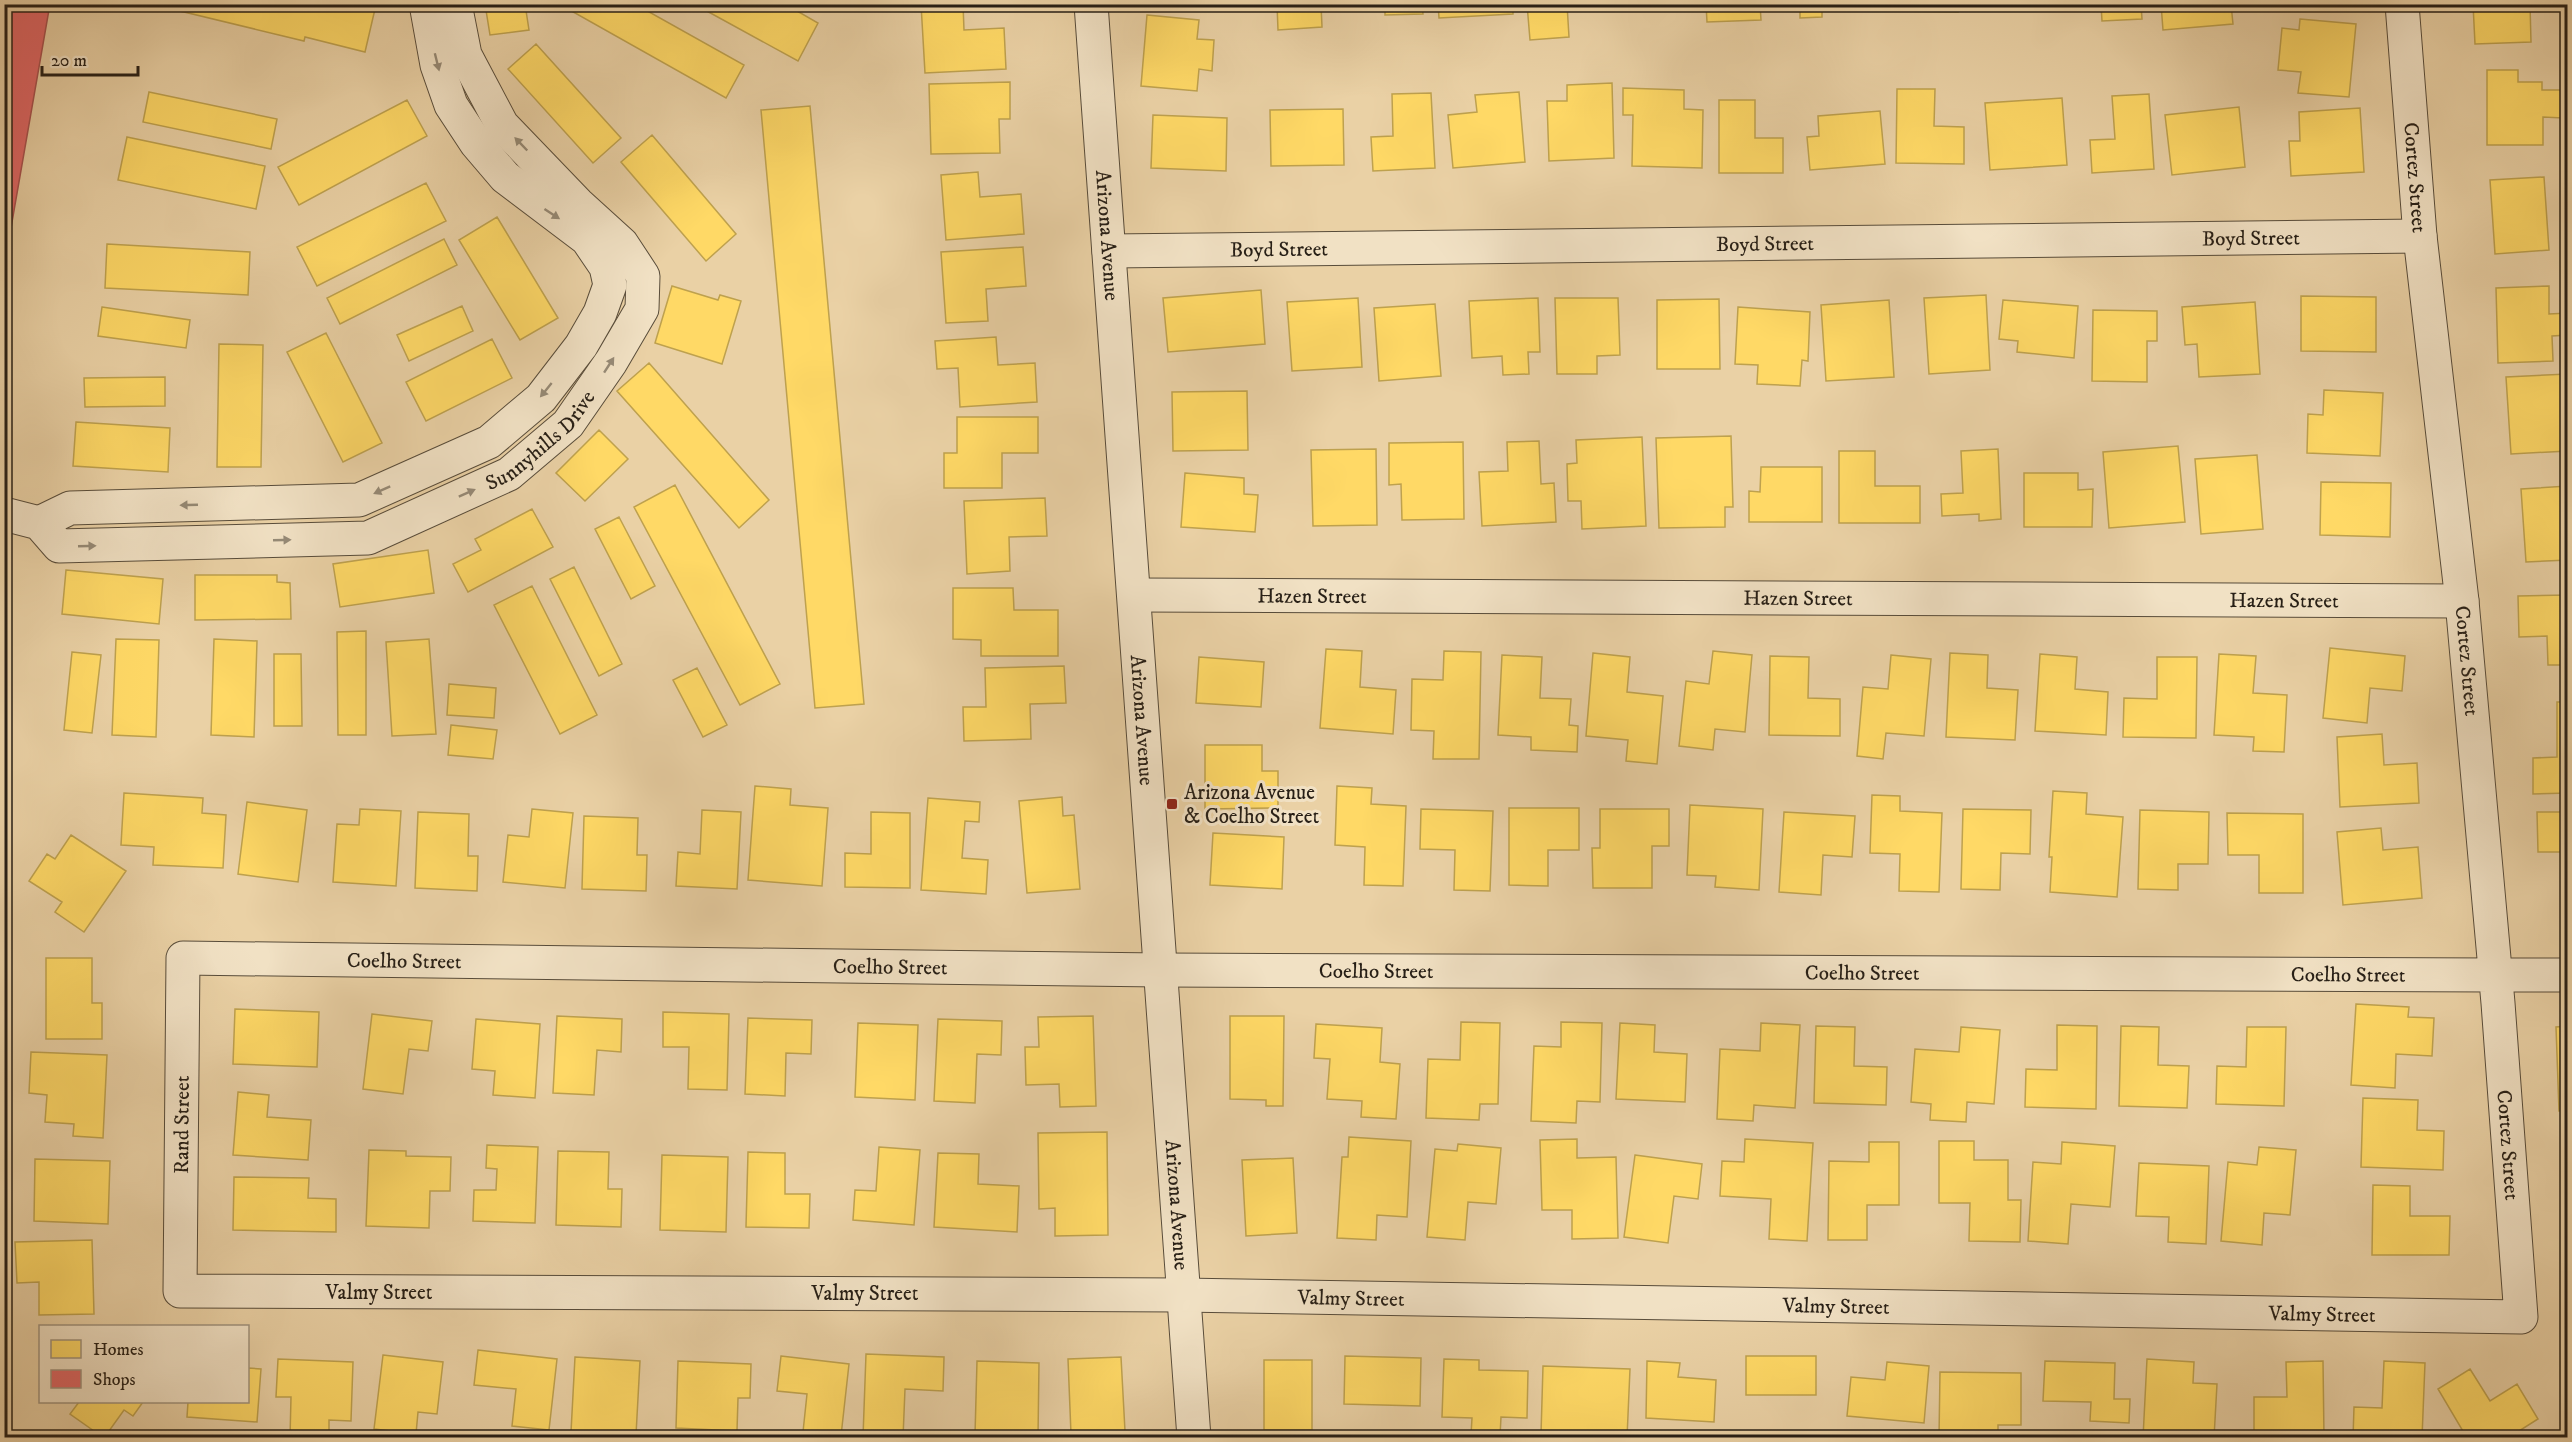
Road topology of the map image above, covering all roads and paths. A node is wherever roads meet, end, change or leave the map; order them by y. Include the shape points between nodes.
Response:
1 (426, 4) edge
2 (455, 4) edge
3 (1090, 4) edge
4 (2402, 4) edge
5 (2420, 236) junction
6 (1109, 251) junction
7 (4, 514) edge
8 (39, 523) junction
9 (1135, 595) junction
10 (2462, 601) junction
11 (183, 958) joint
12 (1161, 970) junction
13 (2495, 975) junction
14 (2568, 975) edge
15 (180, 1291) joint
16 (1182, 1294) junction
17 (2521, 1317) joint
18 (1194, 1437) edge

1 -> 8 street, Sunnyhills Drive via 437,65 451,105 476,143 505,177 587,239 606,267 610,285 581,346 540,398 489,442 359,500 70,508
8 -> 2 street, Sunnyhills Drive via 59,546 368,538 509,474 568,424 642,309 643,276 622,244 502,125 465,55
3 - 6 street, Arizona Avenue
4 - 5 street, Cortez Street
5 - 6 street, Boyd Street
5 - 10 street, Cortez Street
6 - 9 street, Arizona Avenue
7 - 8 street
9 - 10 street, Hazen Street
9 - 12 street, Arizona Avenue
10 - 13 street, Cortez Street
11 - 12 street, Coelho Street
11 - 15 street, Rand Street
12 - 13 street, Coelho Street
12 - 16 street, Arizona Avenue
13 - 14 street, Coelho Street
13 - 17 street, Cortez Street
15 - 16 street, Valmy Street
16 - 17 street, Valmy Street
16 - 18 street, Arizona Avenue

